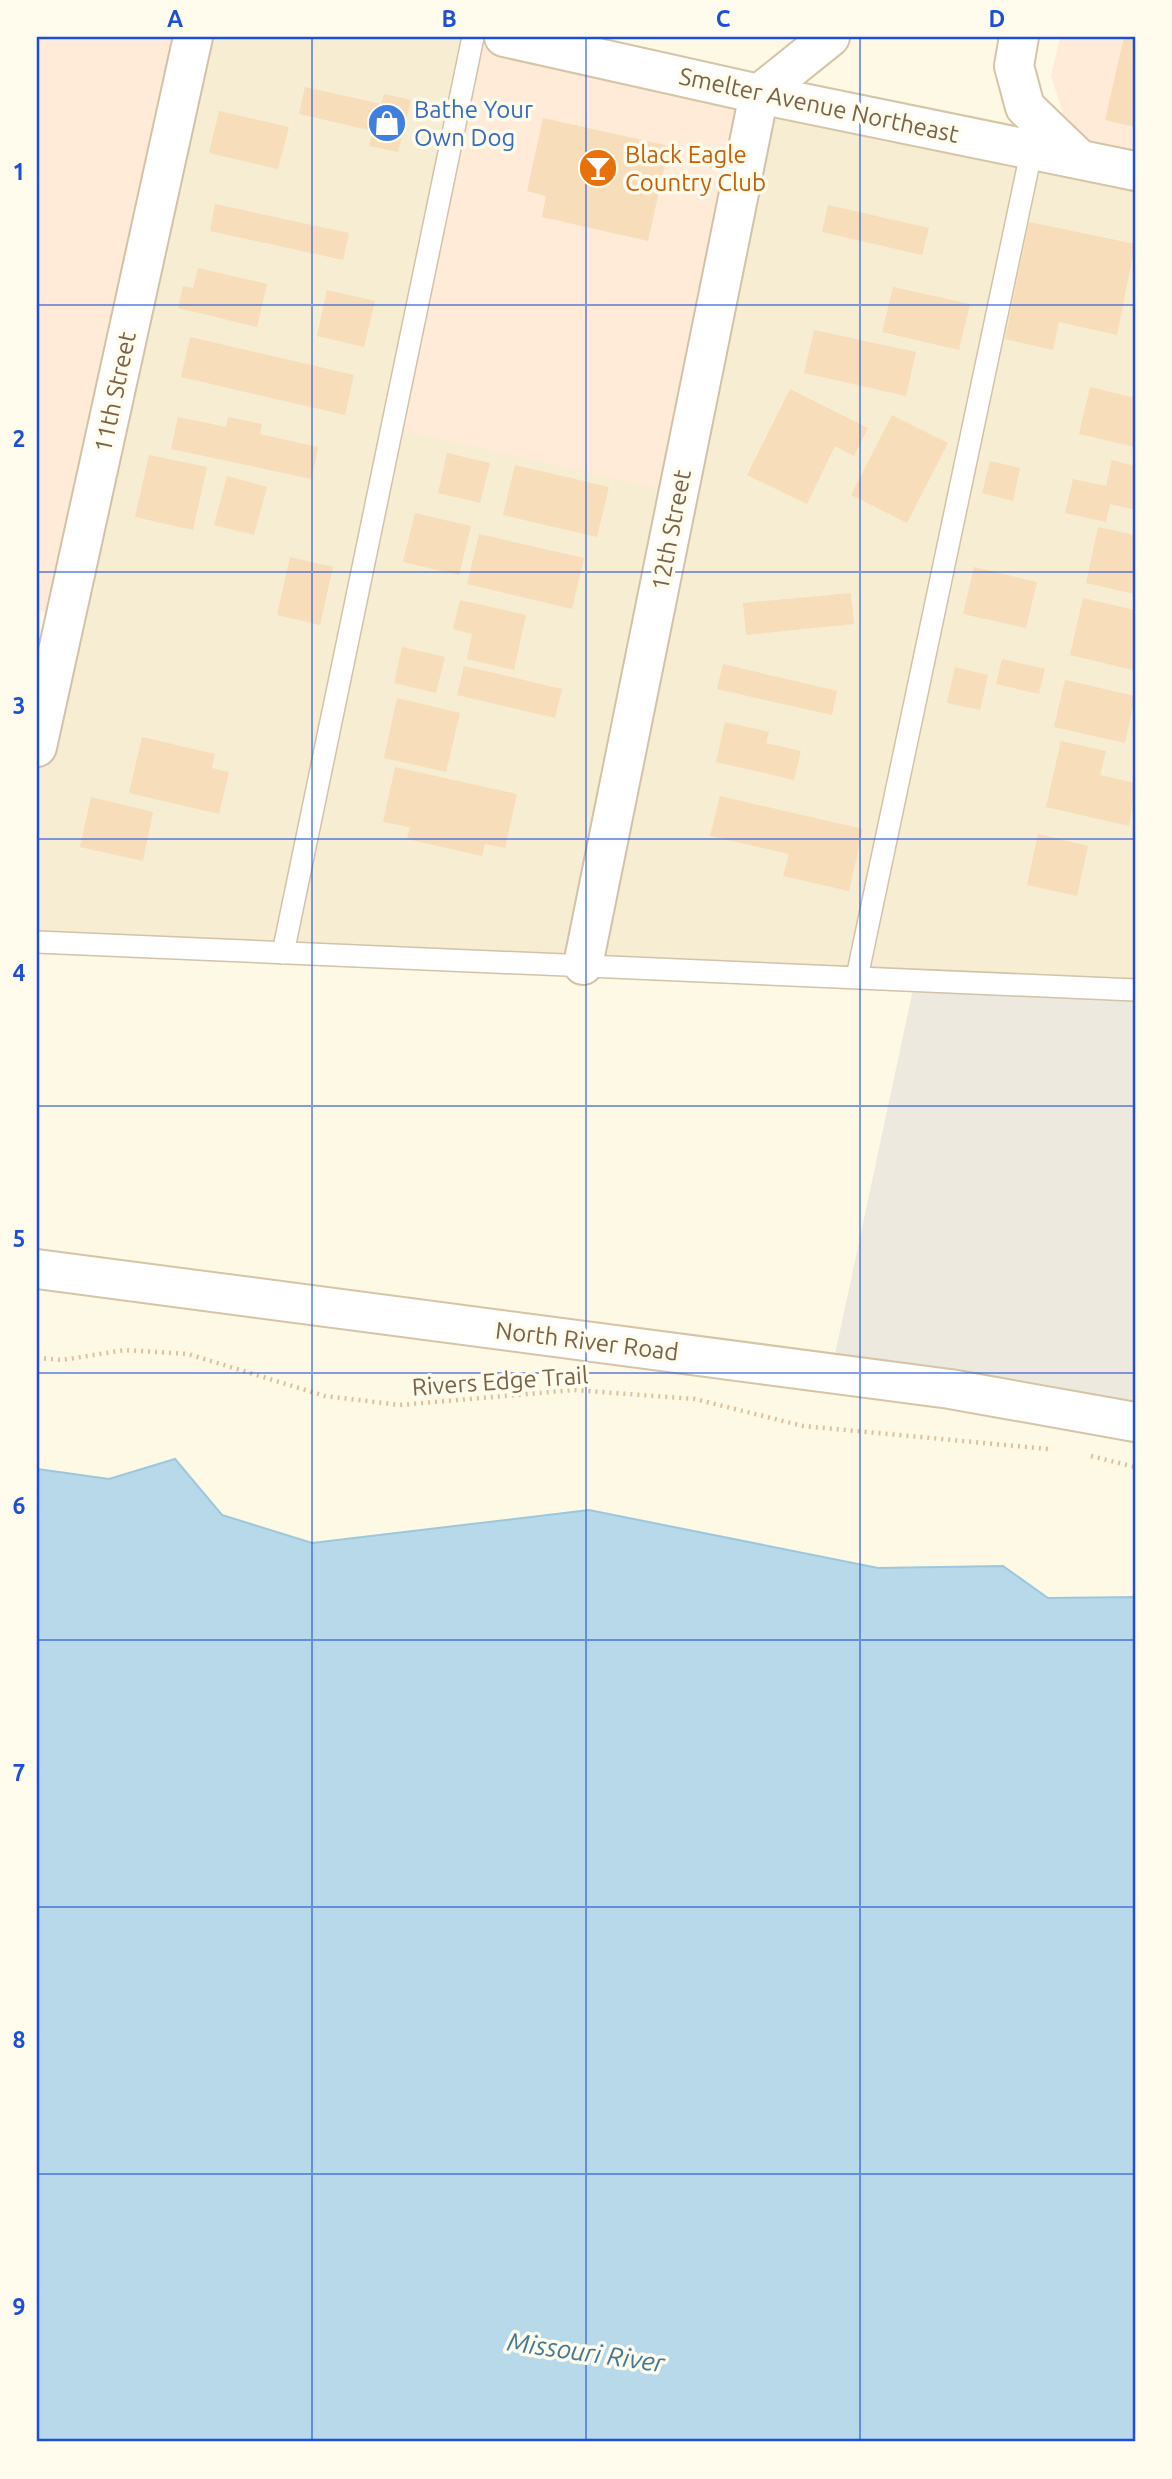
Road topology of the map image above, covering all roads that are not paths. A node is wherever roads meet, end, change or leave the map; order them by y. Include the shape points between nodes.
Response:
1 (193, 37) edge
2 (473, 37) edge
3 (504, 37) edge
4 (830, 37) edge
5 (1019, 37) edge
6 (759, 94) junction
7 (1032, 148) junction
8 (1077, 158) junction
9 (1135, 170) edge
10 (37, 747) edge
11 (37, 942) edge
12 (283, 953) junction
13 (583, 965) junction
14 (857, 978) junction
15 (1135, 990) edge
16 (37, 1269) edge
17 (1135, 1422) edge

1 - 10 street, 11th Street
2 - 12 lane
3 - 6 street, Smelter Avenue Northeast
4 - 6 street
5 - 8 street via 1014,66 1025,107
6 - 7 street, Smelter Avenue Northeast
6 - 13 street, 12th Street
7 - 8 street, Smelter Avenue Northeast
7 - 14 lane
8 - 9 street, Smelter Avenue Northeast
11 - 12 lane
12 - 13 lane
13 - 14 lane
14 - 15 lane
16 - 17 street, North River Road via 950,1389

